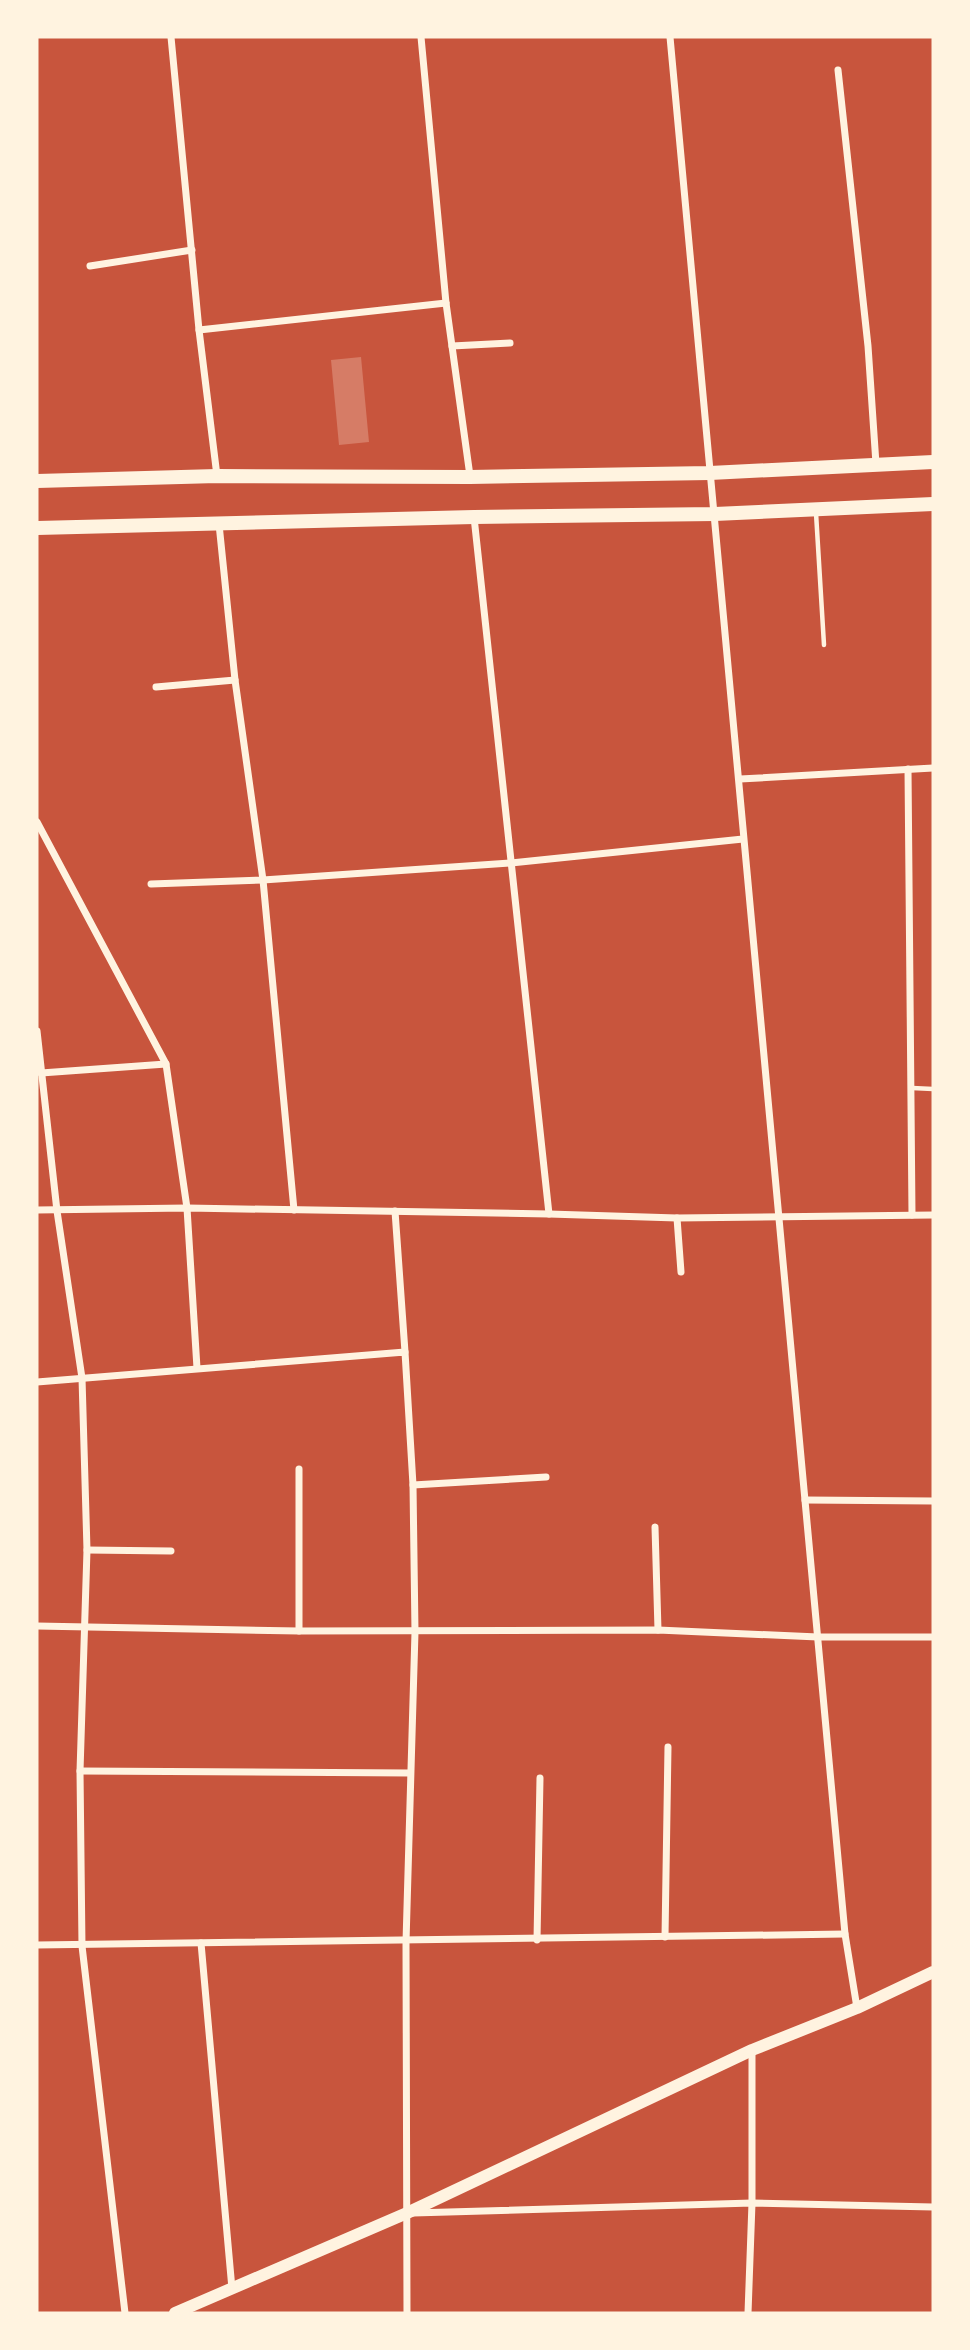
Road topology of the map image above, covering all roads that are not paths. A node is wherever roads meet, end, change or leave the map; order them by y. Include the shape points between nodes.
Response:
1 (171, 37) edge
2 (421, 37) edge
3 (670, 37) edge
4 (838, 70) dead end
5 (192, 250) junction
6 (90, 266) dead end
7 (446, 303) junction
8 (199, 330) junction
9 (510, 343) dead end
10 (452, 345) junction
11 (933, 462) edge
12 (876, 464) junction
13 (710, 473) junction
14 (217, 476) junction
15 (470, 477) junction
16 (37, 481) edge
17 (933, 503) edge
18 (816, 509) junction
19 (715, 514) junction
20 (474, 517) junction
21 (219, 523) junction
22 (37, 528) edge
23 (824, 645) dead end
24 (235, 680) junction
25 (156, 687) dead end
26 (933, 768) edge
27 (908, 769) junction
28 (740, 779) junction
29 (37, 822) edge
30 (743, 839) junction
31 (512, 863) junction
32 (263, 880) junction
33 (151, 884) dead end
34 (37, 1031) edge
35 (166, 1064) junction
36 (41, 1073) junction
37 (911, 1087) junction
38 (933, 1089) edge
39 (187, 1208) junction
40 (37, 1210) edge
41 (57, 1210) junction
42 (294, 1210) junction
43 (395, 1211) junction
44 (549, 1213) junction
45 (912, 1215) junction
46 (933, 1215) edge
47 (677, 1218) junction
48 (778, 1218) junction
49 (681, 1272) dead end
50 (405, 1352) junction
51 (197, 1368) junction
52 (82, 1378) junction
53 (37, 1382) edge
54 (299, 1469) dead end
55 (546, 1477) dead end
56 (413, 1485) junction
57 (805, 1500) junction
58 (933, 1501) edge
59 (656, 1527) dead end
60 (87, 1550) junction
61 (170, 1551) dead end
62 (37, 1626) edge
63 (85, 1626) junction
64 (658, 1630) junction
65 (299, 1631) junction
66 (415, 1632) junction
67 (818, 1637) junction
68 (933, 1637) edge
69 (668, 1747) dead end
70 (80, 1771) junction
71 (410, 1773) junction
72 (540, 1778) dead end
73 (845, 1934) junction
74 (665, 1937) junction
75 (537, 1940) junction
76 (405, 1942) junction
77 (201, 1943) junction
78 (37, 1945) edge
79 (82, 1946) junction
80 (933, 1972) edge
81 (857, 2008) junction
82 (752, 2050) junction
83 (752, 2203) junction
84 (933, 2207) edge
85 (407, 2213) junction
86 (232, 2289) junction
87 (125, 2313) edge
88 (175, 2313) edge
89 (407, 2313) edge
90 (748, 2313) edge

1 - 5 street
2 - 7 street
3 - 13 street
4 - 12 street
5 - 6 street
5 - 8 street
7 - 8 street
7 - 10 street
8 - 14 street
9 - 10 street
10 - 15 street
11 - 12 main road
12 - 13 main road
13 - 15 main road
13 - 19 street
14 - 15 main road
14 - 16 main road
17 - 18 main road
18 - 19 main road
18 - 23 lane
19 - 20 main road
19 - 28 street
20 - 21 main road
20 - 31 street
21 - 22 main road
21 - 24 street
24 - 25 street
24 - 32 street
26 - 27 street
27 - 28 street
27 - 37 street
28 - 30 street
29 - 35 street
30 - 31 street
30 - 48 street
31 - 32 street
31 - 44 street
32 - 33 street
32 - 42 street
34 - 36 street
35 - 36 street
35 - 39 street
36 - 41 street
37 - 38 lane
37 - 45 street
39 - 41 street
39 - 42 street
39 - 51 street
40 - 41 street
41 - 52 street
42 - 43 street
43 - 44 street
43 - 50 street
44 - 47 street
45 - 46 street
45 - 48 street
47 - 48 street
47 - 49 street
48 - 57 street
50 - 51 street
50 - 56 street
51 - 52 street
52 - 53 street
52 - 60 street
54 - 65 street
55 - 56 street
56 - 66 street
57 - 58 street
57 - 67 street
59 - 64 street
60 - 61 street
60 - 63 street
62 - 63 street
63 - 65 street
63 - 70 street
64 - 66 street
64 - 67 street
65 - 66 street
66 - 71 street
67 - 68 street
67 - 73 street
69 - 74 street
70 - 71 street
70 - 79 street
71 - 76 street
72 - 75 street
73 - 74 street
73 - 81 street
74 - 75 street
75 - 76 street
76 - 77 street
76 - 85 street
77 - 79 street
77 - 86 street
78 - 79 street
79 - 87 street
80 - 81 street
81 - 82 street
82 - 83 street
82 - 85 street
83 - 84 street
83 - 85 street
83 - 90 street
85 - 86 street
85 - 89 street
86 - 88 street

